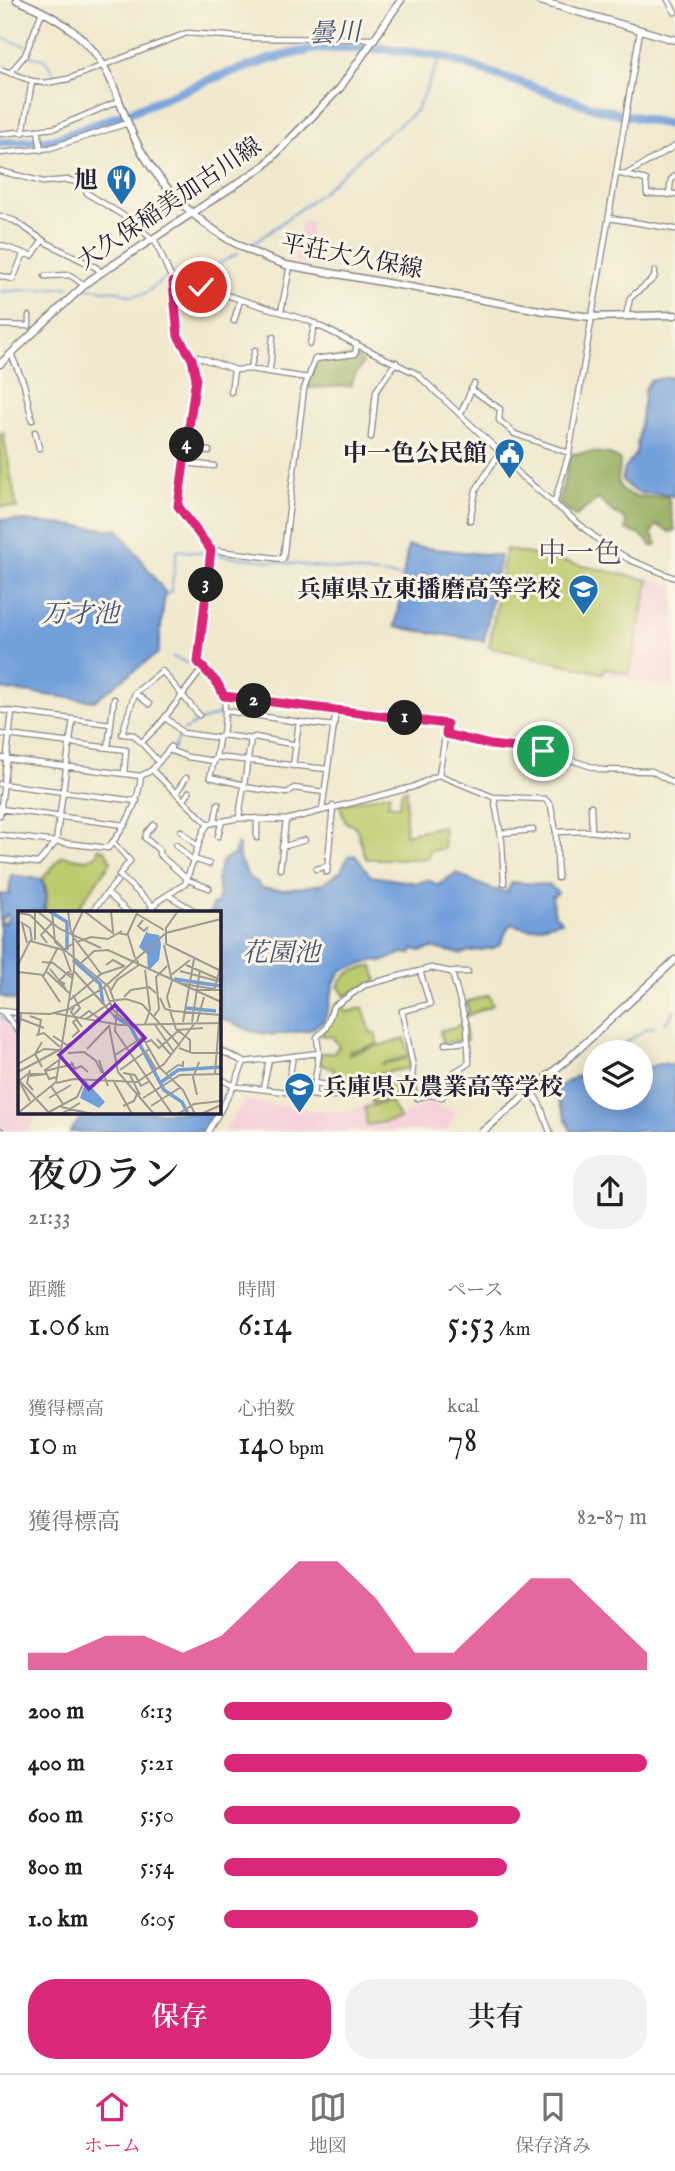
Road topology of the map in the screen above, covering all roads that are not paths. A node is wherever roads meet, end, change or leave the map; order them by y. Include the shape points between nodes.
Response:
1 (17, 0) edge
2 (401, 0) edge
3 (537, 0) edge
4 (668, 0) edge
5 (42, 11) junction
6 (675, 12) edge
7 (640, 32) junction
8 (375, 38) junction
9 (675, 40) edge
10 (103, 65) junction
11 (0, 69) edge
12 (10, 73) junction
13 (32, 81) junction
14 (119, 103) junction
15 (127, 122) junction
16 (38, 131) junction
17 (23, 133) junction
18 (0, 134) edge
19 (673, 149) edge
20 (41, 150) junction
21 (0, 153) edge
22 (0, 172) edge
23 (617, 173) junction
24 (624, 175) junction
25 (675, 176) edge
26 (672, 195) edge
27 (192, 214) junction
28 (0, 216) edge
29 (609, 218) junction
30 (675, 229) edge
31 (153, 238) junction
32 (43, 240) junction
33 (0, 245) edge
34 (24, 253) junction
35 (290, 266) junction
36 (654, 271) dead end
37 (100, 272) junction
38 (0, 276) edge
39 (45, 276) dead end
40 (173, 282) junction
41 (83, 285) junction
42 (240, 300) junction
43 (281, 312) junction
44 (675, 315) edge
45 (29, 316) dead end
46 (626, 316) junction
47 (591, 317) junction
48 (234, 321) dead end
49 (315, 323) junction
50 (0, 326) edge
51 (274, 337) dead end
52 (310, 344) dead end
53 (357, 344) junction
54 (255, 350) dead end
55 (188, 353) junction
56 (11, 354) junction
57 (396, 362) junction
58 (0, 364) edge
59 (250, 369) junction
60 (234, 370) junction
61 (269, 372) junction
62 (308, 378) junction
63 (231, 392) dead end
64 (460, 415) junction
65 (32, 420) dead end
66 (35, 432) dead end
67 (370, 437) dead end
68 (38, 449) dead end
69 (186, 449) junction
70 (209, 452) dead end
71 (500, 452) junction
72 (569, 453) junction
73 (184, 463) junction
74 (214, 466) dead end
75 (554, 504) junction
76 (470, 520) dead end
77 (211, 550) junction
78 (675, 578) edge
79 (203, 668) junction
80 (135, 693) junction
81 (182, 695) junction
82 (224, 696) junction
83 (114, 699) dead end
84 (149, 704) dead end
85 (0, 710) edge
86 (336, 710) junction
87 (226, 711) junction
88 (12, 712) junction
89 (199, 715) dead end
90 (165, 717) junction
91 (73, 719) junction
92 (299, 722) junction
93 (111, 724) junction
94 (334, 726) junction
95 (0, 734) edge
96 (446, 734) junction
97 (10, 735) junction
98 (221, 736) junction
99 (251, 739) junction
100 (142, 742) junction
101 (69, 743) junction
102 (296, 744) junction
103 (108, 747) junction
104 (0, 758) edge
105 (7, 759) junction
106 (215, 759) junction
107 (158, 761) junction
108 (248, 761) junction
109 (66, 766) junction
110 (293, 766) junction
111 (327, 769) junction
112 (152, 770) junction
113 (124, 774) junction
114 (439, 775) junction
115 (141, 776) junction
116 (186, 778) dead end
117 (2, 784) edge
118 (675, 784) edge
119 (243, 786) junction
120 (189, 792) dead end
121 (324, 792) junction
122 (63, 793) junction
123 (176, 793) junction
124 (494, 797) junction
125 (184, 800) junction
126 (137, 801) junction
127 (218, 804) dead end
128 (333, 806) junction
129 (591, 806) dead end
130 (0, 809) edge
131 (322, 810) junction
132 (0, 815) edge
133 (60, 817) junction
134 (239, 818) junction
135 (257, 818) junction
136 (286, 820) junction
137 (222, 821) junction
138 (211, 824) junction
139 (125, 825) junction
140 (154, 825) dead end
141 (533, 830) dead end
142 (181, 831) dead end
143 (592, 831) junction
144 (556, 832) junction
145 (501, 833) junction
146 (0, 835) edge
147 (218, 836) dead end
148 (627, 836) dead end
149 (145, 838) junction
150 (257, 838) dead end
151 (305, 840) dead end
152 (56, 842) junction
153 (113, 842) junction
154 (140, 844) dead end
155 (176, 845) dead end
156 (198, 847) junction
157 (282, 847) junction
158 (0, 859) edge
159 (194, 860) junction
160 (209, 864) dead end
161 (280, 869) dead end
162 (316, 869) dead end
163 (558, 878) dead end
164 (188, 880) junction
165 (114, 882) dead end
166 (504, 883) dead end
167 (209, 888) dead end
168 (107, 893) junction
169 (168, 895) junction
170 (153, 906) junction
171 (93, 910) dead end
172 (187, 910) edge
173 (126, 911) edge
174 (149, 911) edge
175 (675, 960) edge
176 (420, 971) junction
177 (452, 972) junction
178 (468, 972) dead end
179 (2, 1012) edge
180 (18, 1030) edge
181 (467, 1042) junction
182 (445, 1044) dead end
183 (220, 1050) edge
184 (319, 1053) junction
185 (293, 1056) junction
186 (269, 1059) junction
187 (244, 1062) junction
188 (220, 1079) edge
189 (315, 1083) junction
190 (234, 1086) junction
191 (263, 1089) junction
192 (531, 1090) junction
193 (287, 1092) junction
194 (313, 1095) junction
195 (429, 1095) junction
196 (442, 1097) dead end
197 (220, 1111) edge
198 (218, 1114) edge
199 (208, 1132) edge
200 (482, 1132) edge
201 (550, 1132) edge

1 - 5 main road, 平荘大久保線
2 - 8 main road, 大久保稲美加古川線
3 - 7 main road
4 - 6 street
5 - 10 main road, 平荘大久保線 via 86,41
5 - 12 street via 25,55
7 - 9 main road
7 - 23 street
8 - 10 street via 187,33
8 - 27 main road, 大久保稲美加古川線 via 340,88 277,154
10 - 13 street via 68,79
10 - 14 main road, 平荘大久保線
11 - 12 street
12 - 13 street
13 - 17 street
14 - 15 main road, 平荘大久保線
14 - 16 street
15 - 20 street
15 - 27 main road, 平荘大久保線 via 146,159
16 - 17 street
16 - 20 street
17 - 18 street
19 - 24 street
20 - 21 street
22 - 31 street via 43,182 79,182 88,194
23 - 24 street
23 - 29 street
24 - 26 street via 646,180 647,194
25 - 26 street
27 - 31 main road, 大久保稲美加古川線
27 - 35 main road, 平荘大久保線 via 247,251
28 - 32 street
29 - 30 street
29 - 47 street
31 - 37 main road, 大久保稲美加古川線
31 - 40 street
32 - 34 street via 36,254
32 - 37 street
33 - 34 street
34 - 38 street via 13,279
35 - 43 street
35 - 47 main road, 平荘大久保線
36 - 46 street via 654,278 630,298
37 - 41 main road, 大久保稲美加古川線
39 - 41 street via 70,275
40 - 42 street
40 - 55 street via 178,336
41 - 56 main road, 大久保稲美加古川線
42 - 43 street
42 - 48 street
43 - 49 street
44 - 46 main road, 平荘大久保線
45 - 50 street via 29,326
46 - 47 main road, 平荘大久保線
47 - 72 street
49 - 52 street
49 - 53 street
51 - 61 street
53 - 57 street
53 - 62 street via 355,354 315,359
54 - 59 street
55 - 60 street
55 - 69 street via 196,378
56 - 58 main road, 大久保稲美加古川線
56 - 65 street
57 - 64 street via 417,374
57 - 67 street via 376,391
59 - 60 street
59 - 61 street
60 - 63 street
61 - 62 street
62 - 77 street via 283,559
64 - 71 street
64 - 72 street via 473,386 500,409 499,420 515,434
66 - 68 street
69 - 70 street
69 - 73 street
71 - 75 street
71 - 76 street via 477,490
72 - 75 street
73 - 74 street
73 - 77 street via 178,506
75 - 78 street via 616,552
77 - 79 street via 198,662
79 - 81 street
79 - 82 street
80 - 81 street via 162,671
80 - 84 street
80 - 100 street via 122,734 134,735
81 - 89 street
81 - 90 street
82 - 86 street
82 - 87 street
83 - 93 street
85 - 88 street
86 - 94 street
86 - 96 street via 447,724
87 - 92 street
87 - 98 street
88 - 91 street
88 - 97 street
90 - 98 street via 183,733
90 - 100 street
91 - 93 street
91 - 101 street
92 - 94 street
92 - 102 street
93 - 103 street
94 - 111 street
95 - 97 street
96 - 114 street
96 - 118 street via 543,751 602,770 646,769
97 - 101 street
97 - 105 street
98 - 99 street
98 - 106 street
99 - 102 street
99 - 108 street
100 - 107 street
101 - 103 street
101 - 109 street
102 - 110 street
103 - 113 street via 126,750
104 - 105 street
105 - 109 street
105 - 117 street
106 - 107 street via 188,760 170,748
106 - 108 street
106 - 119 street via 208,776
107 - 112 street
108 - 110 street
108 - 119 street
109 - 113 street
109 - 122 street
110 - 111 street
111 - 121 street
112 - 115 street
112 - 123 street
113 - 115 street
114 - 124 street
114 - 128 street via 413,787
115 - 126 street
116 - 123 street
117 - 122 street
117 - 130 street
119 - 121 street via 287,793 294,788
119 - 134 street
120 - 125 street
121 - 131 street
122 - 126 street
122 - 133 street
123 - 125 street
124 - 144 street via 545,799
124 - 145 street
125 - 138 street
126 - 139 street
127 - 138 street
128 - 131 street
128 - 162 street via 328,869
129 - 143 street
130 - 132 street
130 - 133 street
131 - 136 street
133 - 139 street
133 - 152 street
134 - 135 street
134 - 137 street
135 - 136 street
135 - 150 street
136 - 157 street
137 - 138 street
137 - 147 street
138 - 156 street
139 - 153 street
140 - 149 street
141 - 145 street
142 - 156 street
143 - 144 street
143 - 148 street
144 - 163 street
145 - 166 street
146 - 152 street
149 - 154 street
149 - 164 street via 159,850 157,856
151 - 157 street
152 - 153 street via 108,848
152 - 158 street via 38,863
153 - 170 street via 130,861 119,875
155 - 159 street
156 - 159 street
157 - 161 street
159 - 160 street
159 - 164 street
164 - 167 street
164 - 169 street
165 - 168 street
168 - 171 street
168 - 173 street
169 - 170 street
169 - 172 street
170 - 174 street
175 - 192 main road
176 - 177 street
176 - 184 street via 365,985 333,1007 326,1028 317,1037
176 - 195 street via 430,1004 402,1011 411,1086 417,1098
177 - 178 street
177 - 181 street
179 - 180 street
181 - 182 street
181 - 195 street via 469,1063 430,1088
183 - 187 street
184 - 185 street
184 - 189 street
185 - 186 street
185 - 193 street
186 - 187 street
186 - 191 street
187 - 190 street
188 - 190 street
189 - 194 street
189 - 194 street via 357,1081 359,1093
190 - 191 street
190 - 197 street
191 - 193 street
192 - 200 main road
192 - 201 street
193 - 194 street
195 - 196 street
198 - 199 street

